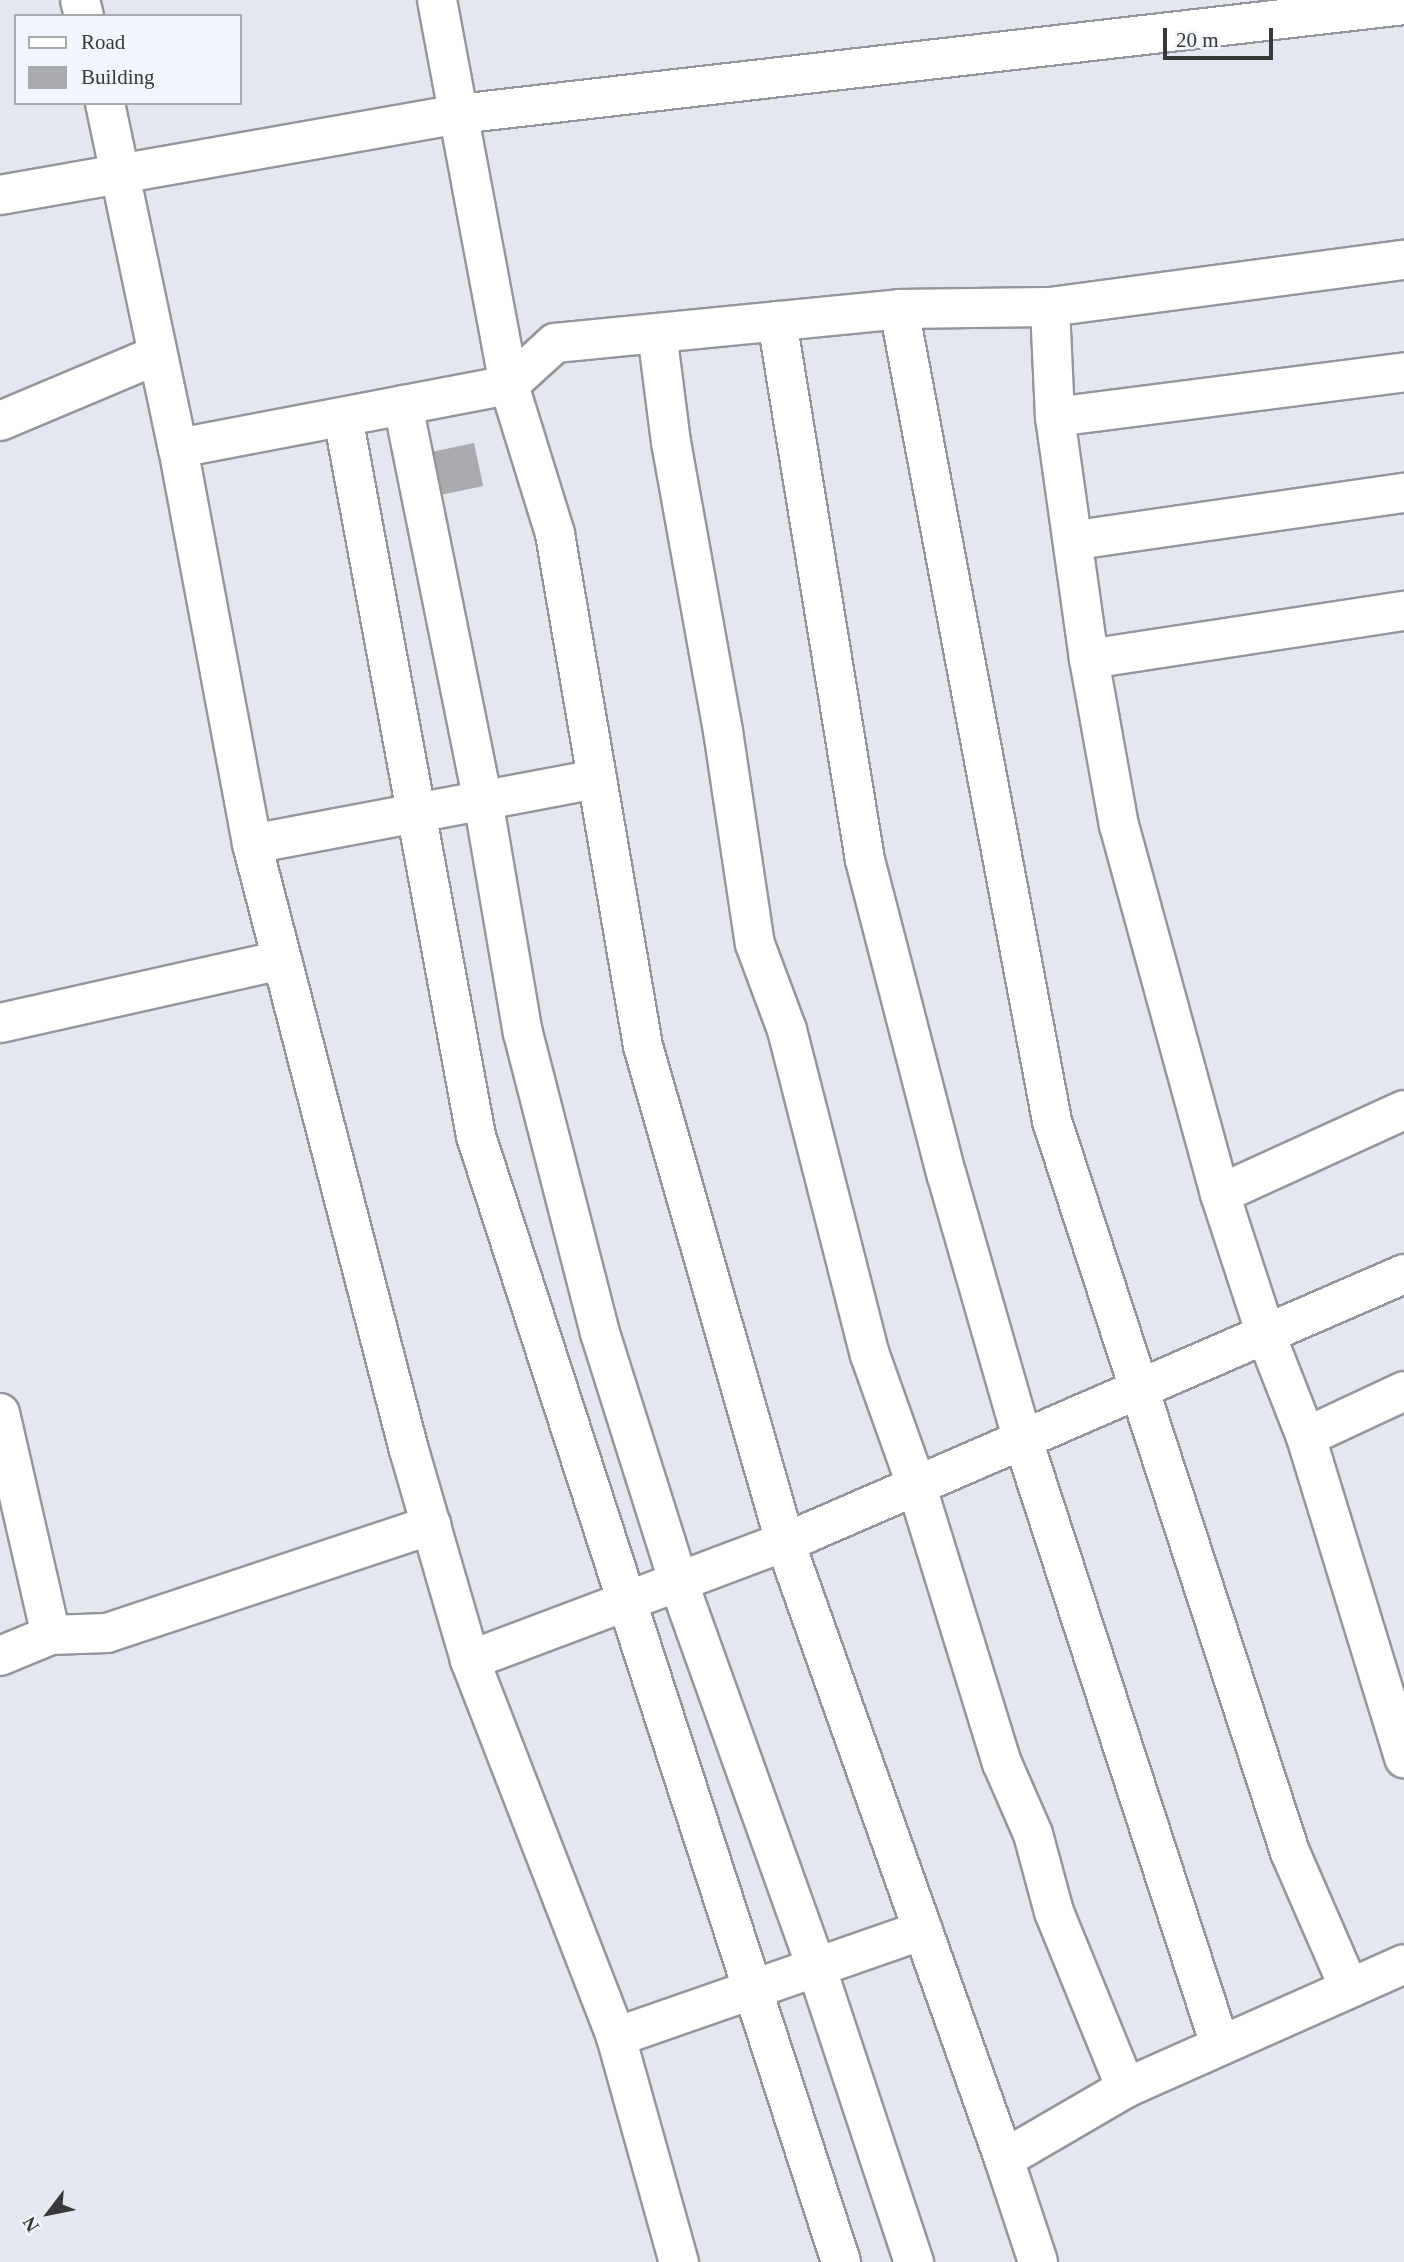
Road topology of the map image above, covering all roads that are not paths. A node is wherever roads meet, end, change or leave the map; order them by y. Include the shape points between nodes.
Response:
1 (438, 0) edge
2 (1404, 5) edge
3 (105, 105) edge
4 (459, 114) junction
5 (122, 172) junction
6 (0, 195) edge
7 (1404, 260) edge
8 (1049, 307) junction
9 (899, 309) junction
10 (777, 321) junction
11 (657, 333) junction
12 (157, 355) junction
13 (1404, 372) edge
14 (509, 385) junction
15 (403, 405) junction
16 (344, 417) junction
17 (1055, 417) junction
18 (0, 421) edge
19 (178, 448) junction
20 (1404, 493) edge
21 (1076, 540) junction
22 (1404, 611) edge
23 (1090, 659) junction
24 (597, 779) junction
25 (482, 800) junction
26 (417, 812) junction
27 (252, 844) junction
28 (282, 960) junction
29 (0, 1023) edge
30 (1404, 1110) edge
31 (1220, 1194) junction
32 (1404, 1273) edge
33 (1266, 1335) junction
34 (1138, 1388) junction
35 (1404, 1391) edge
36 (0, 1413) edge
37 (1022, 1437) junction
38 (1306, 1437) junction
39 (916, 1484) junction
40 (430, 1525) junction
41 (785, 1542) junction
42 (678, 1581) junction
43 (626, 1600) junction
44 (51, 1635) junction
45 (0, 1656) edge
46 (470, 1660) junction
47 (1404, 1758) edge
48 (923, 1930) junction
49 (1404, 1964) edge
50 (817, 1969) junction
51 (1349, 1988) junction
52 (753, 1992) junction
53 (616, 2037) junction
54 (1220, 2045) junction
55 (1126, 2088) junction
56 (1004, 2159) junction
57 (679, 2262) edge
58 (841, 2262) edge
59 (914, 2262) edge
60 (1038, 2262) edge

1 - 4 street
2 - 4 street
3 - 5 street
4 - 5 street
4 - 14 street
5 - 6 street
5 - 12 street
7 - 8 street
8 - 9 street
8 - 17 street
9 - 10 street
9 - 34 street via 1052,1121
10 - 11 street
10 - 37 street via 865,860 947,1176
11 - 14 street via 555,343
11 - 39 street via 755,944 787,1030 870,1355
12 - 18 street
12 - 19 street
13 - 17 street
14 - 15 street
14 - 24 street via 555,534
15 - 16 street
15 - 25 street
16 - 19 street
16 - 26 street
17 - 21 street
19 - 27 street
20 - 21 street
21 - 23 street
22 - 23 street
23 - 31 street via 1119,825
24 - 25 street
24 - 41 street via 643,1046
25 - 26 street
25 - 42 street via 523,1033 600,1333
26 - 27 street
26 - 43 street via 476,1136
27 - 28 street
28 - 29 street
28 - 40 street
30 - 31 street
31 - 33 street
32 - 33 street
33 - 34 street
33 - 38 street
34 - 37 street
34 - 51 street via 1290,1852
35 - 38 street
36 - 44 street
37 - 39 street
37 - 54 street
38 - 47 street
39 - 41 street
39 - 55 street via 1002,1763 1033,1834 1054,1912
40 - 44 street via 107,1633
40 - 46 street
41 - 42 street
41 - 48 street
42 - 43 street
42 - 50 street
43 - 46 street
43 - 52 street
44 - 45 street
46 - 53 street
48 - 50 street
48 - 56 street
49 - 51 street
50 - 52 street
50 - 59 street
51 - 54 street
52 - 53 street
52 - 58 street
53 - 57 street
54 - 55 street
55 - 56 street
56 - 60 street

